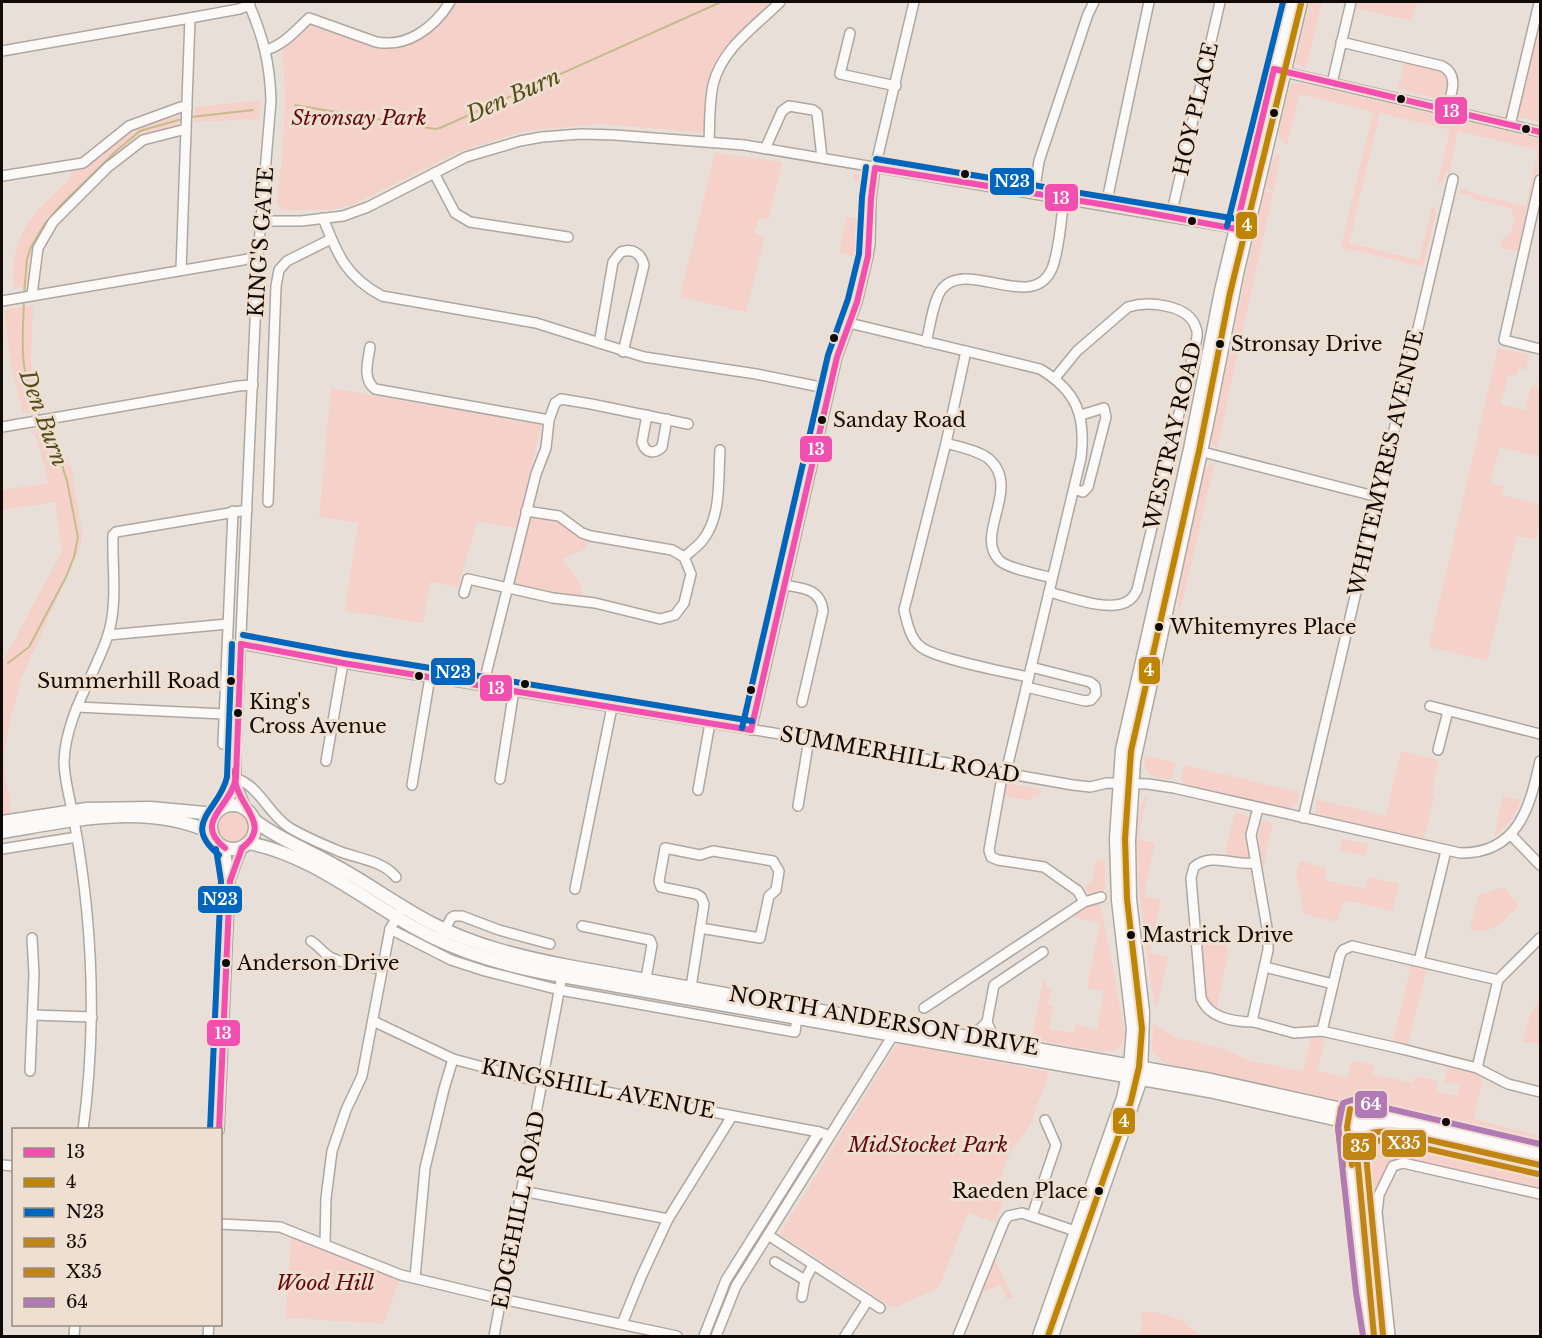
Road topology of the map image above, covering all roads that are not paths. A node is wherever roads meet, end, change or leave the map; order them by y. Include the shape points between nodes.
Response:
1 (450, 2) edge
2 (780, 2) edge
3 (914, 2) edge
4 (1094, 2) edge
5 (1149, 2) edge
6 (1220, 2) edge
7 (1292, 2) edge
8 (1301, 2) edge
9 (1351, 2) edge
10 (249, 3) edge
11 (1537, 3) edge
12 (190, 18) junction
13 (850, 33) dead end
14 (1341, 42) junction
15 (266, 50) junction
16 (2, 51) edge
17 (1279, 71) junction
18 (829, 72) dead end
19 (840, 74) junction
20 (1332, 83) junction
21 (896, 86) junction
22 (187, 108) junction
23 (1447, 110) junction
24 (1510, 125) junction
25 (186, 127) junction
26 (1540, 132) edge
27 (709, 142) junction
28 (765, 148) junction
29 (822, 158) junction
30 (875, 168) junction
31 (434, 172) junction
32 (2, 176) edge
33 (1453, 179) dead end
34 (1540, 180) edge
35 (1034, 194) junction
36 (1064, 198) junction
37 (1106, 205) junction
38 (1171, 216) junction
39 (323, 218) junction
40 (262, 221) junction
41 (1241, 229) junction
42 (565, 234) dead end
43 (331, 239) junction
44 (258, 256) junction
45 (181, 270) junction
46 (32, 295) junction
47 (2, 301) edge
48 (849, 323) junction
49 (926, 342) junction
50 (599, 343) junction
51 (370, 348) dead end
52 (1540, 349) edge
53 (623, 351) junction
54 (966, 351) junction
55 (1055, 378) junction
56 (253, 385) junction
57 (830, 389) junction
58 (1080, 414) junction
59 (647, 416) junction
60 (668, 419) junction
61 (549, 420) junction
62 (688, 424) dead end
63 (2, 427) edge
64 (945, 443) junction
65 (720, 450) dead end
66 (1195, 451) junction
67 (248, 486) junction
68 (268, 487) junction
69 (1074, 489) junction
70 (1378, 497) junction
71 (268, 502) dead end
72 (247, 510) junction
73 (233, 511) junction
74 (526, 511) junction
75 (684, 557) junction
76 (1052, 578) junction
77 (784, 585) junction
78 (508, 589) junction
79 (1049, 592) junction
80 (464, 593) dead end
81 (228, 624) junction
82 (108, 635) junction
83 (242, 644) junction
84 (343, 663) junction
85 (1031, 667) junction
86 (430, 677) junction
87 (1027, 682) junction
88 (483, 686) junction
89 (514, 690) junction
90 (802, 702) dead end
91 (1430, 706) dead end
92 (612, 707) junction
93 (77, 708) junction
94 (1448, 711) junction
95 (224, 714) junction
96 (710, 723) junction
97 (751, 730) junction
98 (1540, 734) edge
99 (809, 739) junction
100 (236, 745) junction
101 (1438, 750) dead end
102 (326, 761) dead end
103 (1540, 761) edge
104 (1004, 772) junction
105 (500, 779) dead end
106 (235, 781) junction
107 (1125, 784) junction
108 (412, 785) dead end
109 (698, 790) dead end
110 (798, 806) dead end
111 (1258, 808) junction
112 (220, 810) junction
113 (251, 815) junction
114 (73, 816) junction
115 (1303, 818) junction
116 (2, 822) edge
117 (2, 832) edge
118 (212, 833) junction
119 (1511, 835) junction
120 (77, 837) junction
121 (246, 845) junction
122 (225, 848) junction
123 (2, 849) edge
124 (1446, 851) junction
125 (1255, 863) junction
126 (1540, 865) edge
127 (396, 877) dead end
128 (230, 880) junction
129 (575, 889) dead end
130 (1101, 897) dead end
131 (1084, 902) junction
132 (397, 918) junction
133 (582, 926) dead end
134 (700, 928) junction
135 (540, 931) dead end
136 (442, 934) junction
137 (32, 938) dead end
138 (1540, 939) edge
139 (312, 941) dead end
140 (537, 941) junction
141 (550, 944) dead end
142 (1043, 952) dead end
143 (1419, 961) junction
144 (1265, 968) junction
145 (382, 969) junction
146 (562, 976) junction
147 (1498, 980) junction
148 (1333, 984) junction
149 (645, 985) junction
150 (691, 987) junction
151 (560, 990) junction
152 (924, 1008) dead end
153 (33, 1015) junction
154 (92, 1017) junction
155 (797, 1018) junction
156 (373, 1022) junction
157 (987, 1022) junction
158 (1254, 1022) junction
159 (896, 1029) junction
160 (1322, 1031) junction
161 (966, 1035) junction
162 (996, 1041) junction
163 (453, 1059) junction
164 (1478, 1068) junction
165 (30, 1071) dead end
166 (1135, 1072) junction
167 (543, 1081) junction
168 (1540, 1092) edge
169 (732, 1116) junction
170 (1352, 1116) junction
171 (1045, 1120) dead end
172 (83, 1128) edge
173 (219, 1128) edge
174 (819, 1132) junction
175 (1394, 1132) junction
176 (830, 1136) junction
177 (1540, 1153) edge
178 (1357, 1154) junction
179 (1540, 1165) edge
180 (522, 1191) junction
181 (1540, 1194) edge
182 (1032, 1216) junction
183 (668, 1219) junction
184 (222, 1224) edge
185 (1081, 1233) junction
186 (768, 1235) junction
187 (325, 1243) junction
188 (775, 1262) dead end
189 (813, 1265) junction
190 (415, 1278) junction
191 (805, 1280) junction
192 (802, 1297) dead end
193 (501, 1299) junction
194 (868, 1300) junction
195 (880, 1308) dead end
196 (622, 1324) junction
197 (494, 1336) edge
198 (677, 1336) edge
199 (704, 1336) edge
200 (716, 1336) edge
201 (845, 1336) edge
202 (958, 1336) edge
203 (1039, 1336) edge
204 (1052, 1336) edge
205 (1373, 1336) edge
206 (1390, 1336) edge

1 - 15 street via 430,26 398,43 376,42 309,18 276,47
2 - 27 street via 732,47 720,65 712,87
3 - 21 street
4 - 35 street via 1039,161
5 - 37 street
6 - 38 street, HOY PLACE
7 - 17 main road
8 - 17 main road
9 - 14 street
10 - 12 street via 239,9
10 - 15 street, KING'S GATE
11 - 24 street
12 - 16 street
12 - 22 street
13 - 19 street
14 - 20 street
14 - 23 street via 1448,69 1454,82
15 - 40 street, KING'S GATE via 270,115
17 - 20 street
17 - 41 main road
18 - 19 street
19 - 21 street
20 - 23 street
21 - 30 street
22 - 25 street
22 - 32 street via 129,126 82,164
23 - 24 street
24 - 26 street
25 - 45 street
25 - 46 street via 143,140 108,167 53,222 38,248
27 - 28 street
27 - 31 street via 615,135 542,137 499,146
28 - 29 street
28 - 29 street via 785,108 813,110 818,117
29 - 30 street
30 - 35 street
30 - 48 street via 870,244
31 - 39 street via 368,207
31 - 42 street via 455,213 470,222
33 - 70 street, WHITEMYRES AVENUE
34 - 52 street via 1504,340
35 - 36 street
36 - 37 street
36 - 49 street via 1052,267 1042,281 1027,287 962,278 948,283 938,295
37 - 38 street
38 - 41 street
39 - 40 street
39 - 43 street
40 - 44 street, KING'S GATE
41 - 66 main road via 1221,291
43 - 50 street via 355,277 382,296 536,323
43 - 68 street, KING'S GATE via 287,261 279,270
44 - 45 street
44 - 56 street, KING'S GATE
45 - 46 street
46 - 47 street
48 - 49 street
48 - 57 street
49 - 54 street
50 - 53 street
50 - 53 street via 613,262 621,252 631,250 644,265
51 - 61 street via 366,377 375,389
53 - 57 street
54 - 55 street via 1040,369
54 - 64 street
55 - 58 street via 1073,398
55 - 79 street, WESTRAY ROAD via 1077,351 1128,307 1151,304 1180,310 1197,329 1137,590 1130,600 1118,606
56 - 63 street
56 - 67 street, KING'S GATE
57 - 77 street
58 - 69 street via 1083,436
58 - 69 street via 1104,408 1106,417 1088,487 1083,492
59 - 60 street
59 - 60 street via 642,442 650,452 662,447
59 - 61 street via 561,399 555,403
60 - 62 street
61 - 74 street via 546,448
64 - 76 street via 989,459 998,470 1001,495 991,537 999,561
64 - 87 street via 904,610 908,628 920,647 936,655
65 - 75 street via 712,523 702,542
66 - 70 street
66 - 107 main road via 1135,754
67 - 68 street
67 - 72 street, KING'S GATE
68 - 71 street, KING'S GATE
69 - 76 street
70 - 115 street, WHITEMYRES AVENUE
72 - 73 street
72 - 83 street, KING'S GATE
73 - 81 street
73 - 82 street via 116,532 114,605
74 - 75 street via 559,516 591,536 672,550
74 - 78 street
75 - 78 street via 691,574 684,603 675,615 660,619 595,603
76 - 79 street
77 - 90 street via 812,591 822,605
77 - 97 street
78 - 80 street via 468,579
78 - 88 street
79 - 85 street
81 - 82 street
81 - 95 street
82 - 93 street
83 - 84 street, SUMMERHILL ROAD
83 - 100 street, KING'S GATE
84 - 86 street, SUMMERHILL ROAD
84 - 102 street
85 - 87 street
85 - 87 street via 1090,682 1096,694 1085,701
86 - 88 street, SUMMERHILL ROAD
86 - 108 street
87 - 104 street
88 - 89 street, SUMMERHILL ROAD
89 - 92 street, SUMMERHILL ROAD
89 - 105 street
91 - 94 street
92 - 96 street, SUMMERHILL ROAD
92 - 129 street
93 - 95 street
93 - 114 street via 64,762
94 - 98 street
94 - 101 street
95 - 100 street via 223,744
96 - 97 street, SUMMERHILL ROAD
96 - 109 street
97 - 99 street, SUMMERHILL ROAD
99 - 104 street, SUMMERHILL ROAD
99 - 110 street
100 - 106 street, KING'S GATE
103 - 119 street via 1527,812
104 - 107 street, SUMMERHILL ROAD via 1090,787
104 - 131 street via 991,856 1044,867 1078,891
106 - 112 street, KING'S GATE
106 - 113 street, KING'S GATE
106 - 127 street via 250,785 290,828 389,869
107 - 111 street via 1174,788
107 - 166 main road via 1130,899 1143,1012
111 - 115 street
111 - 125 street via 1251,835
112 - 113 main road via 236,805
112 - 114 main road via 151,808
112 - 118 main road via 212,820
113 - 121 main road via 254,835
113 - 132 main road, NORTH ANDERSON DRIVE via 276,836 336,866
114 - 116 main road
114 - 117 main road
114 - 118 main road via 179,821
114 - 120 street
115 - 124 street
118 - 122 main road
119 - 124 street via 1478,852
119 - 126 street
120 - 123 street
120 - 154 street via 90,929
121 - 122 main road
121 - 128 street
121 - 132 main road, NORTH ANDERSON DRIVE via 275,849 309,865
122 - 128 street
124 - 143 street
125 - 144 street via 1268,934
125 - 158 street via 1204,860 1194,867 1191,878 1204,1006 1218,1016
128 - 173 street
130 - 131 street
131 - 152 street
132 - 136 main road, NORTH ANDERSON DRIVE
132 - 145 street
132 - 151 street, NORTH ANDERSON DRIVE via 451,960
133 - 149 street via 650,940
134 - 134 street via 704,904 701,897 661,887 665,848 773,861 779,871 776,890 769,896 760,938
134 - 150 street
135 - 140 street
136 - 140 street via 451,918 458,916
136 - 146 main road, NORTH ANDERSON DRIVE via 500,963
136 - 149 main road, NORTH ANDERSON DRIVE
137 - 153 street
138 - 147 street
139 - 145 street via 341,962
140 - 141 street
142 - 157 street via 994,985
143 - 147 street
143 - 148 street via 1352,946 1340,955
144 - 148 street
144 - 158 street
145 - 156 street
146 - 149 main road, NORTH ANDERSON DRIVE
146 - 151 street, EDGEHILL ROAD
147 - 164 street
148 - 160 street
149 - 150 main road, NORTH ANDERSON DRIVE
149 - 155 main road, NORTH ANDERSON DRIVE
150 - 159 main road, NORTH ANDERSON DRIVE
151 - 155 street, NORTH ANDERSON DRIVE via 795,1032
151 - 167 street, EDGEHILL ROAD
153 - 154 street
153 - 165 street
154 - 172 street
155 - 159 main road, NORTH ANDERSON DRIVE
156 - 163 street, KINGSHILL AVENUE
156 - 187 street via 362,1076 332,1151
157 - 161 street
157 - 162 street
158 - 160 street via 1294,1033
159 - 161 main road, NORTH ANDERSON DRIVE
159 - 166 main road, NORTH ANDERSON DRIVE
159 - 176 street
160 - 164 street
161 - 162 main road, NORTH ANDERSON DRIVE
162 - 166 main road, NORTH ANDERSON DRIVE
163 - 167 street, KINGSHILL AVENUE
163 - 190 street via 425,1168
164 - 168 street via 1508,1084
166 - 170 main road, NORTH ANDERSON DRIVE via 1211,1080
166 - 185 main road
167 - 169 street, KINGSHILL AVENUE
167 - 180 street, EDGEHILL ROAD
169 - 174 street, KINGSHILL AVENUE
169 - 183 street
170 - 175 main road, NORTH ANDERSON DRIVE
170 - 177 main road, NORTH ANDERSON DRIVE
170 - 178 street
170 - 205 street via 1365,1291
171 - 182 street via 1056,1145
174 - 176 street, KINGSHILL AVENUE
174 - 199 street via 726,1280
175 - 178 main road via 1372,1132 1362,1140
175 - 179 main road, NORTH ANDERSON DRIVE
176 - 186 street
178 - 205 street
180 - 183 street
180 - 193 street, EDGEHILL ROAD
181 - 206 street via 1403,1163 1393,1166 1377,1202
182 - 185 street
182 - 202 street via 1015,1213 1004,1222
183 - 196 street
184 - 187 street via 280,1227
185 - 203 main road
185 - 204 main road
186 - 189 street
186 - 200 street via 736,1286
187 - 190 street
188 - 191 street
189 - 191 street
189 - 194 street
190 - 193 street
191 - 192 street
193 - 196 street
193 - 197 street, EDGEHILL ROAD
194 - 195 street
194 - 201 street
196 - 198 street

